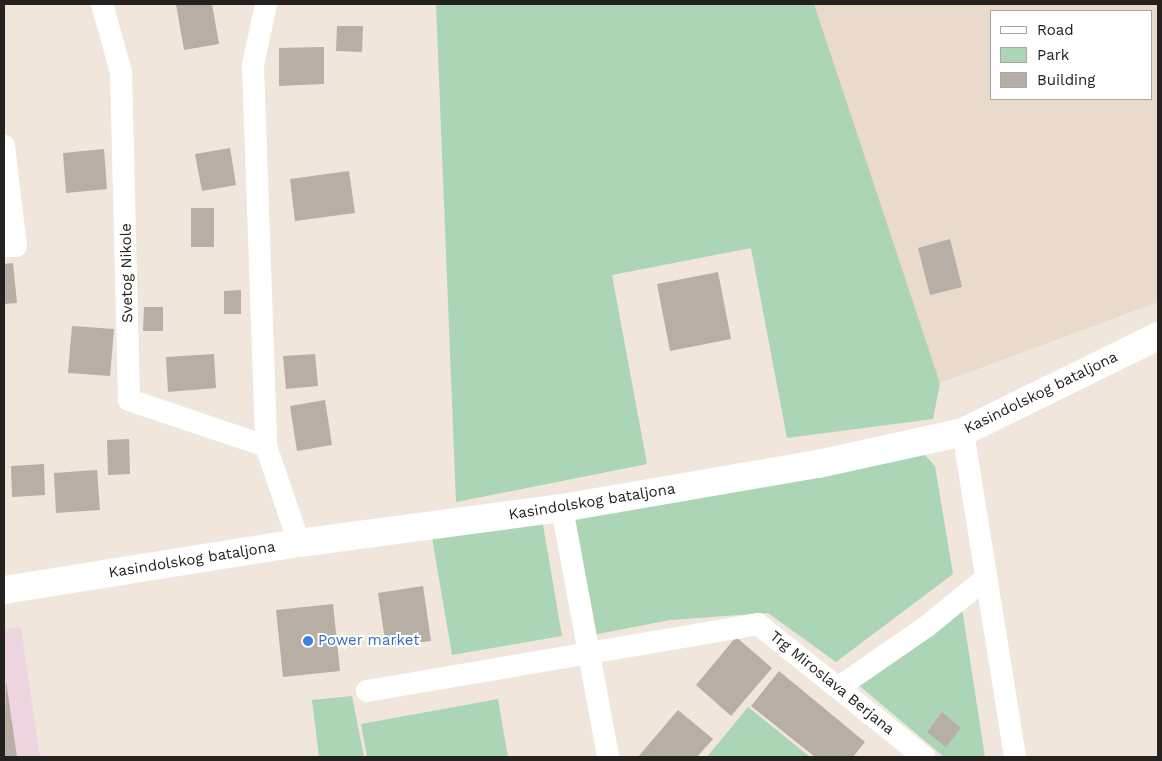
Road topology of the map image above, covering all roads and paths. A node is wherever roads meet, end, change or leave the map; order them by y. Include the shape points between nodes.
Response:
1 (102, 4) edge
2 (266, 4) edge
3 (4, 146) edge
4 (4, 246) edge
5 (1158, 336) edge
6 (963, 432) junction
7 (266, 446) junction
8 (562, 508) junction
9 (299, 543) junction
10 (986, 578) junction
11 (4, 590) edge
12 (586, 653) junction
13 (839, 687) junction
14 (367, 691) dead end
15 (608, 757) edge
16 (924, 757) edge
17 (1015, 757) edge

1 - 7 street, Svetog Nikole via 121,72 129,400
2 - 7 street via 253,65
3 - 4 street via 16,246
5 - 6 street, Kasindolskog bataljona
6 - 8 street, Kasindolskog bataljona via 818,464
6 - 10 street
7 - 9 street
8 - 9 street, Kasindolskog bataljona
8 - 12 street
9 - 11 street, Kasindolskog bataljona
10 - 13 street via 926,627
10 - 17 street
12 - 13 street, Trg Miroslava Berjana via 758,624
12 - 14 street, Trg Miroslava Berjana
12 - 15 street
13 - 16 street, Trg Miroslava Berjana

